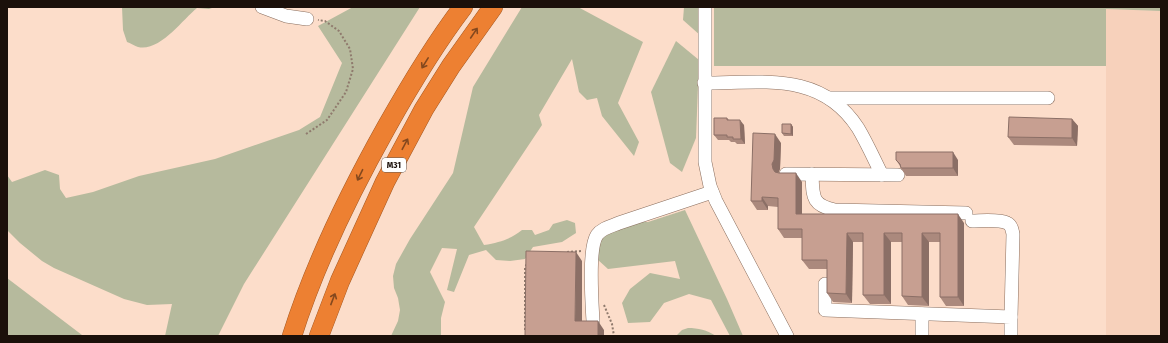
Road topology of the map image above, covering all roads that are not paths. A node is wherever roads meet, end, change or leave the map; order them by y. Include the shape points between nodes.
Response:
1 (262, 7) edge
2 (463, 7) edge
3 (493, 7) edge
4 (705, 7) edge
5 (307, 19) road end
6 (704, 83) junction
7 (829, 98) junction
8 (1048, 98) dead end
9 (786, 174) edge
10 (812, 174) junction
11 (882, 175) junction
12 (898, 175) dead end
13 (712, 192) junction
14 (825, 284) edge
15 (922, 314) junction
16 (1011, 317) junction
17 (593, 321) edge
18 (292, 336) edge
19 (319, 336) edge
20 (787, 336) edge
21 (922, 336) edge
22 (1010, 336) edge

1 - 5 street via 286,16
2 -> 18 highway, M31 via 402,101 363,170 319,264
19 -> 3 highway, M31 via 340,281 385,182 424,109
4 - 6 street
6 - 7 street via 778,82 813,89
6 - 13 street via 706,162
7 - 8 street
7 - 11 street via 857,127
9 - 10 street
10 - 11 street
10 - 16 street via 813,196 824,208 969,217 1008,223 1013,234
11 - 12 street
13 - 17 street via 601,231 592,250
13 - 20 street
14 - 15 street via 825,310
15 - 16 street
15 - 21 street
16 - 22 street

